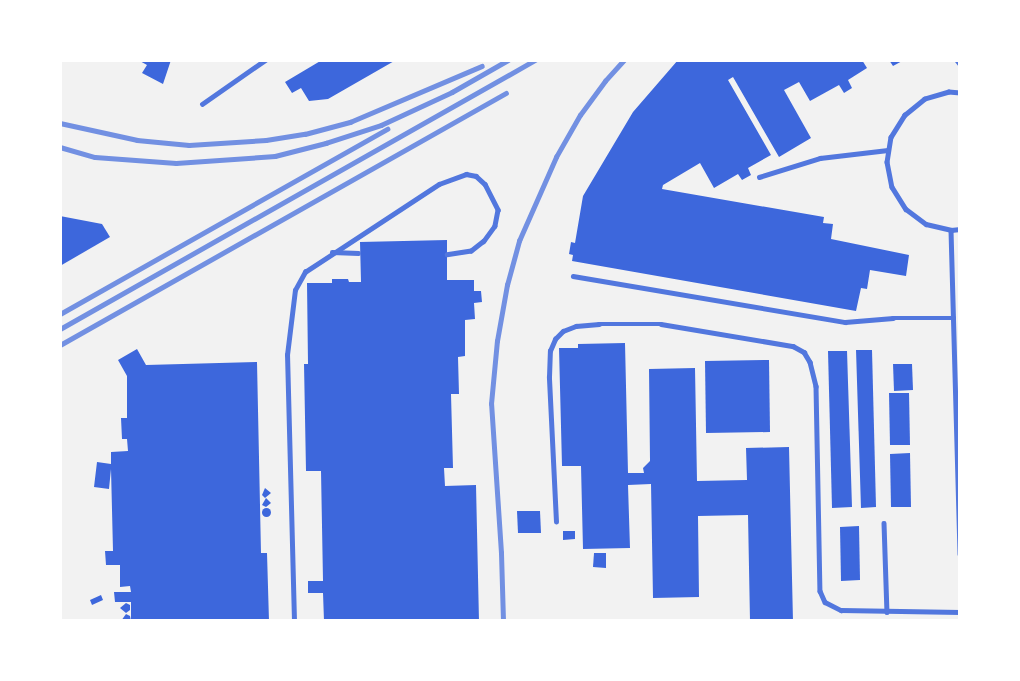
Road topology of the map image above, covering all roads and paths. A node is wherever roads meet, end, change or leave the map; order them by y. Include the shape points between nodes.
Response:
1 (265, 60) edge
2 (957, 60) edge
3 (960, 64) edge
4 (960, 93) edge
5 (202, 104) dead end
6 (888, 150) junction
7 (759, 177) dead end
8 (960, 229) edge
9 (951, 230) junction
10 (332, 252) junction
11 (358, 253) dead end
12 (447, 255) dead end
13 (573, 276) dead end
14 (954, 318) junction
15 (556, 522) dead end
16 (884, 523) dead end
17 (960, 528) edge
18 (960, 554) edge
19 (887, 612) junction
20 (960, 612) edge
21 (294, 621) edge

1 - 5 lane
2 - 3 lane
4 - 6 lane via 925,99 905,115
6 - 7 lane via 820,158
6 - 9 lane via 892,187 906,209 926,224
8 - 9 lane
9 - 14 lane
10 - 11 lane
10 - 12 lane via 439,184 466,174 476,176 498,210 495,226 471,250
10 - 21 lane via 305,272 295,290 289,324
13 - 14 lane via 846,321
14 - 17 lane
15 - 19 lane via 549,368 550,351 563,331 599,324 661,324 793,346 804,352 810,362 816,386 820,591 832,608
16 - 19 lane
17 - 18 lane
19 - 20 lane

